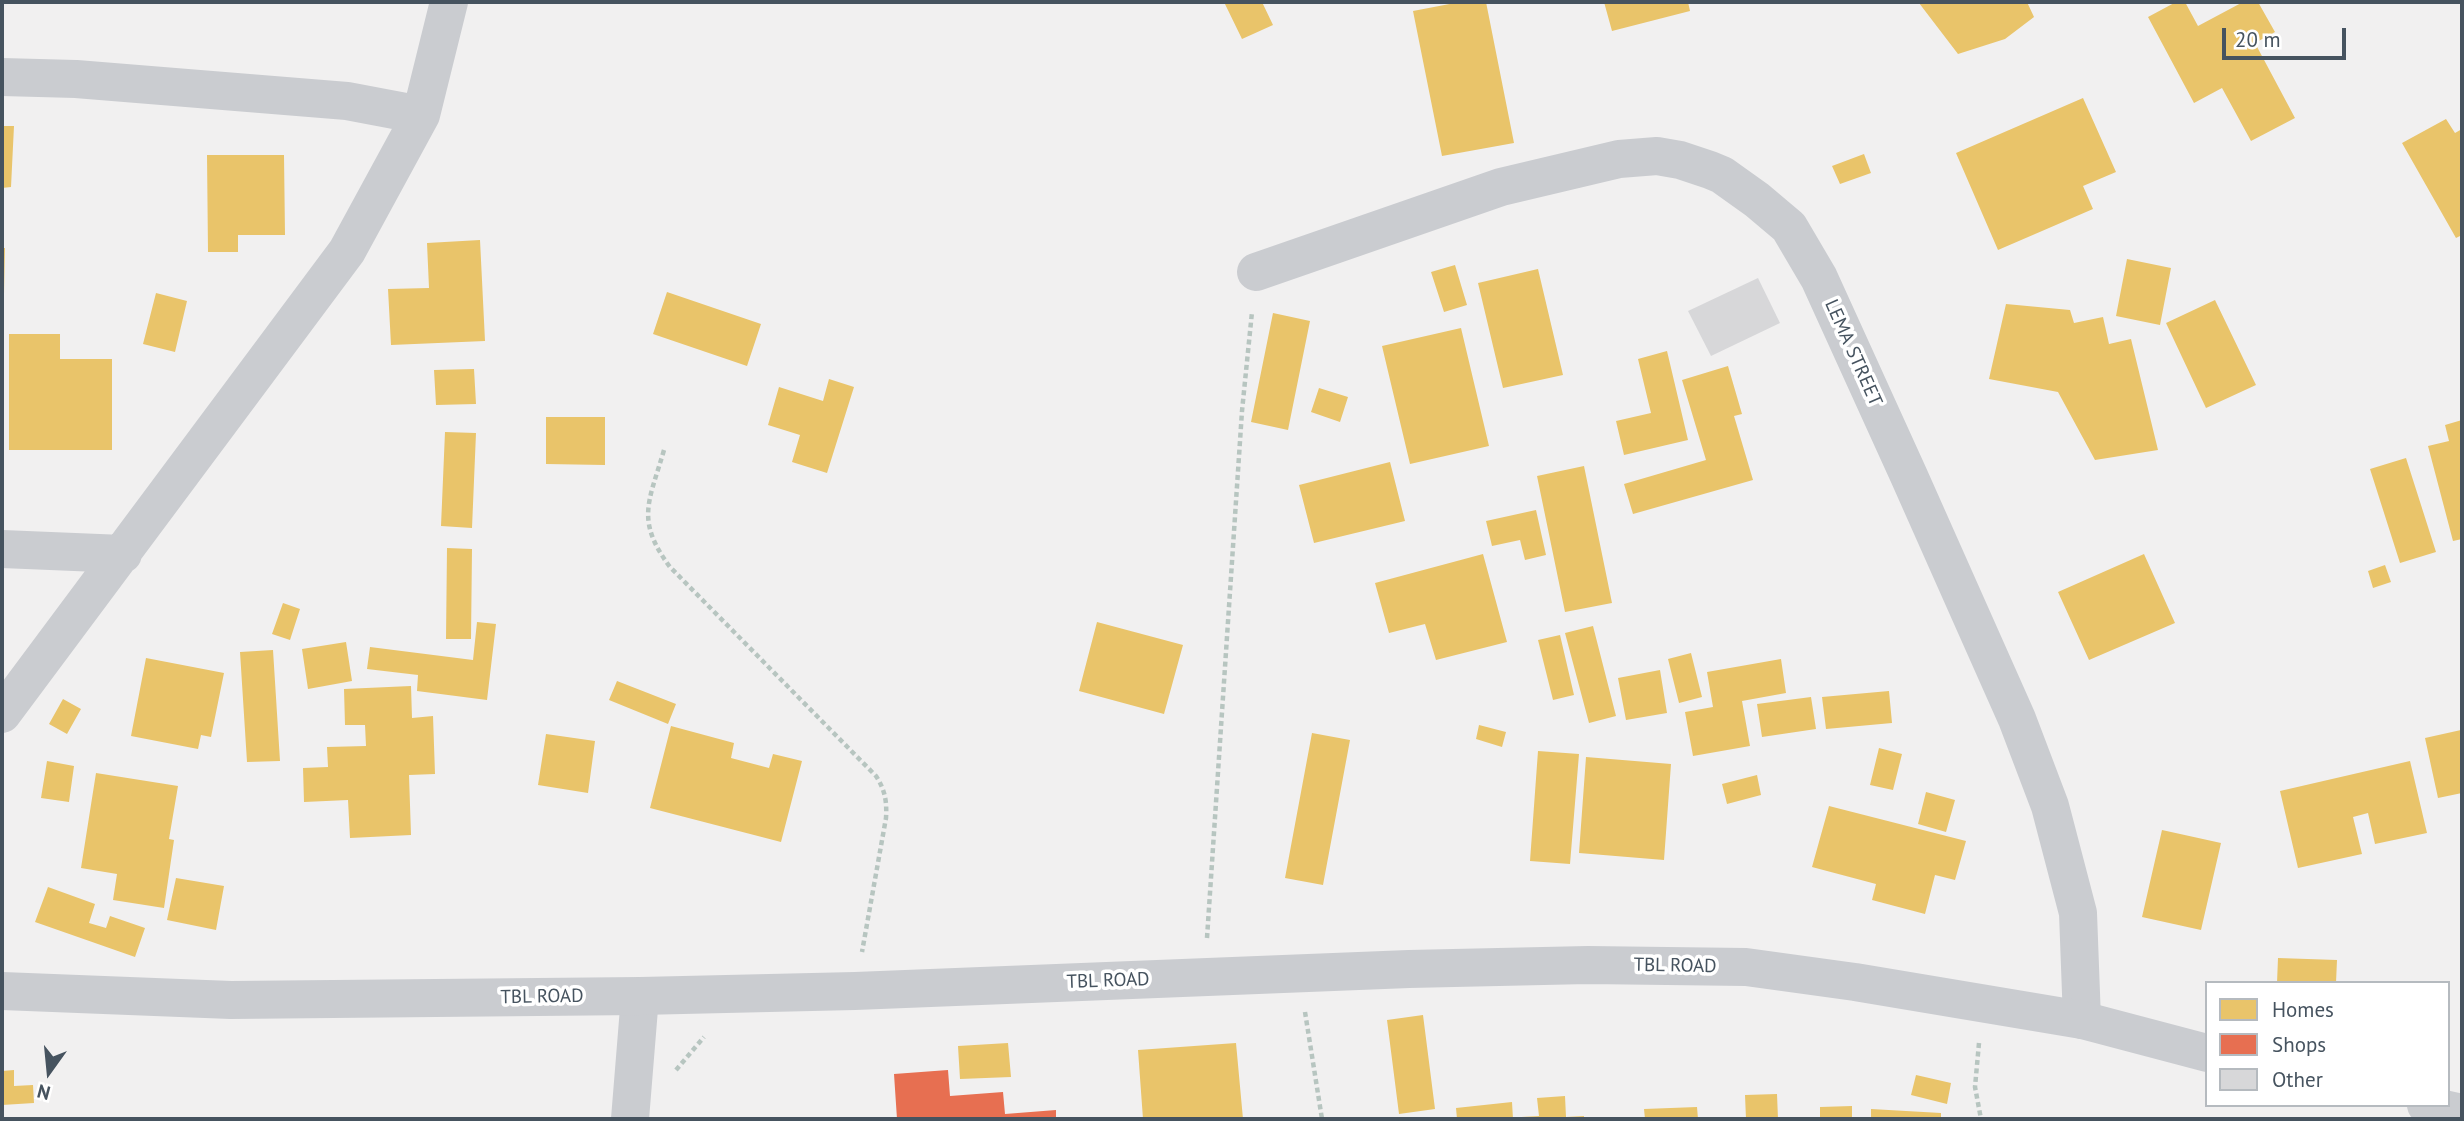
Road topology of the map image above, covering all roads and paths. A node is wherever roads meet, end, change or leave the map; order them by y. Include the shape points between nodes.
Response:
1 (449, 2) edge
2 (2, 77) edge
3 (421, 115) junction
4 (1256, 272) joint
5 (664, 450) dead end
6 (2, 549) edge
7 (123, 554) junction
8 (2, 714) edge
9 (1298, 974) junction
10 (1206, 978) junction
11 (2, 990) edge
12 (855, 990) junction
13 (746, 993) junction
14 (640, 996) junction
15 (1983, 1004) junction
16 (2082, 1020) junction
17 (2205, 1052) edge
18 (675, 1071) dead end
19 (2436, 1107) edge
20 (2462, 1112) edge
21 (630, 1119) edge
22 (1322, 1119) edge
23 (1981, 1119) edge

1 - 3 street
2 - 3 street via 347,101
3 - 7 street via 347,251
4 - 10 path via 1241,425
4 - 16 street, LEMA STREET via 1501,187 1619,159 1657,156 1710,170 1789,227 1819,278 1898,451 2017,719 2050,806 2078,912
5 - 12 path via 648,505 657,549 883,788 886,818
6 - 7 street
7 - 8 street
9 - 10 street, TBL ROAD
9 - 15 street, TBL ROAD via 1574,965 1746,967
9 - 22 path
10 - 12 street, TBL ROAD
11 - 14 street, TBL ROAD via 231,1000
12 - 13 street, TBL ROAD
13 - 14 street, TBL ROAD
13 - 18 path
14 - 21 street
15 - 16 street, TBL ROAD
15 - 23 path via 1975,1087
16 - 17 street, TBL ROAD
19 - 20 street

